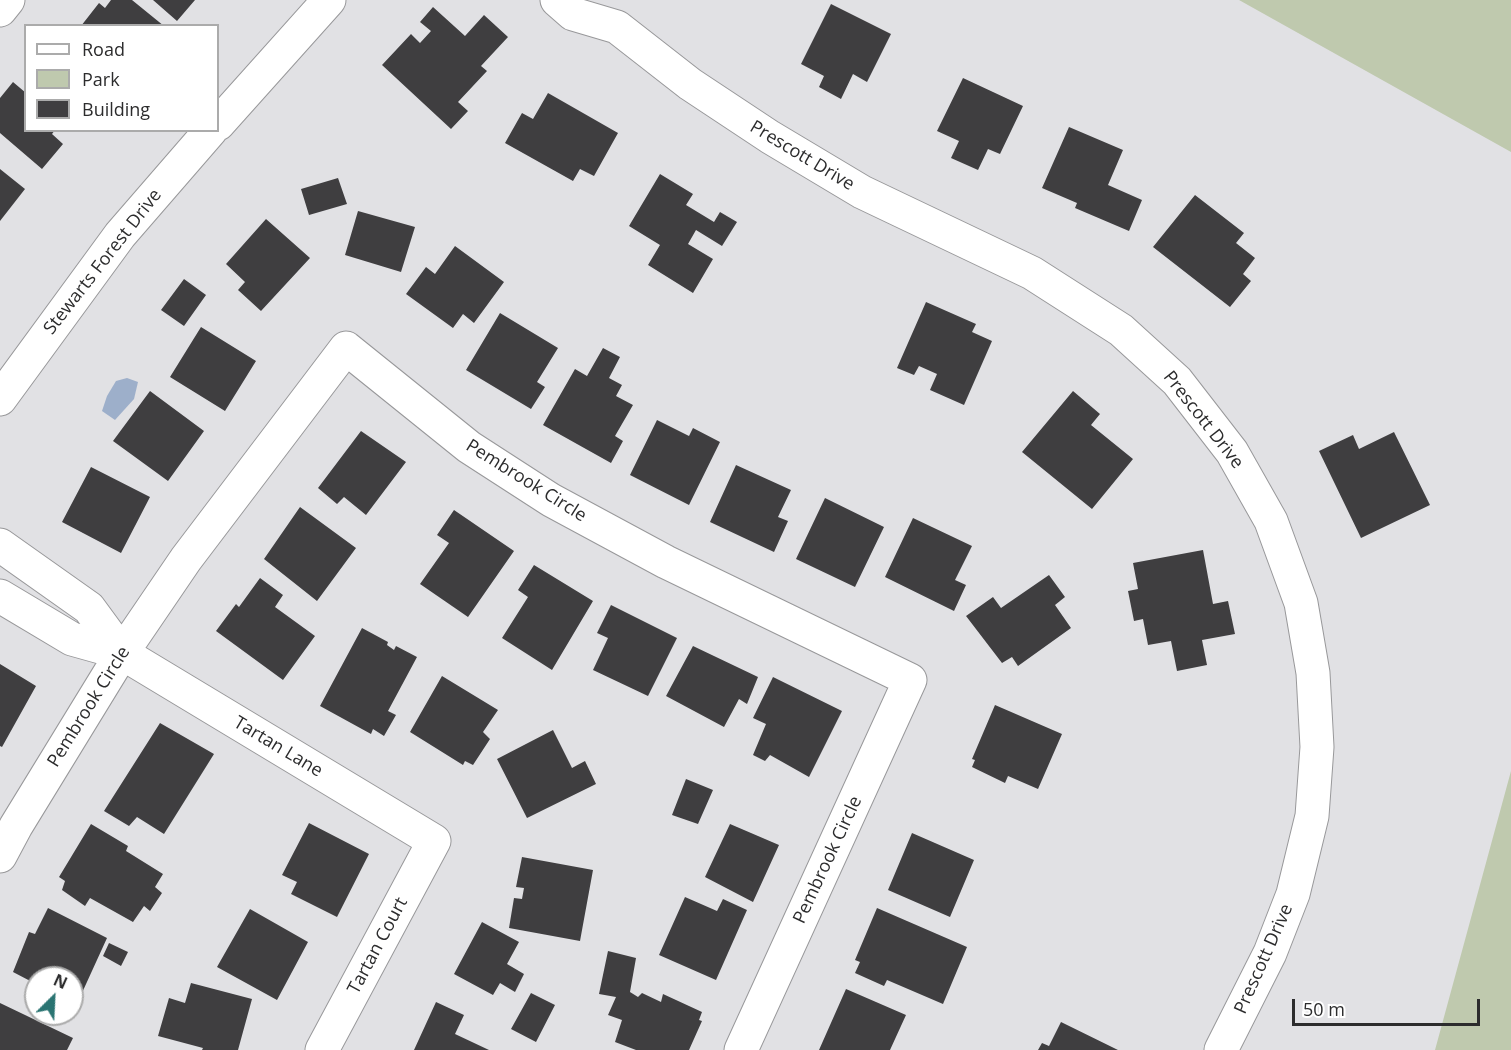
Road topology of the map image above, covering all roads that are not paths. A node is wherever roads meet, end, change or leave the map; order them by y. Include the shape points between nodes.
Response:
1 (8, 0) edge
2 (329, 0) edge
3 (557, 0) edge
4 (0, 10) edge
5 (610, 13) edge
6 (219, 123) edge
7 (210, 132) edge
8 (0, 399) edge
9 (0, 545) edge
10 (0, 596) edge
11 (122, 653) junction
12 (434, 842) joint
13 (0, 856) edge
14 (322, 1050) edge
15 (741, 1050) edge
16 (1221, 1050) edge

1 - 4 street
2 - 6 street
3 - 5 street, Prescott Drive via 573,14
5 - 16 street, Prescott Drive via 690,84 770,137 862,192 1032,273 1121,330 1177,381 1232,452 1271,522 1301,603 1313,673 1317,747 1312,816 1293,894 1270,953
7 - 8 street, Stewarts Forest Drive via 120,235
9 - 11 street, Tartan Lane via 89,608
10 - 11 street, Tartan Lane via 72,639
11 - 12 street, Tartan Lane
11 - 13 street, Pembrook Circle
11 - 15 street, Pembrook Circle via 186,559 346,348 469,447 551,500 666,562 910,680
12 - 14 street, Tartan Court

